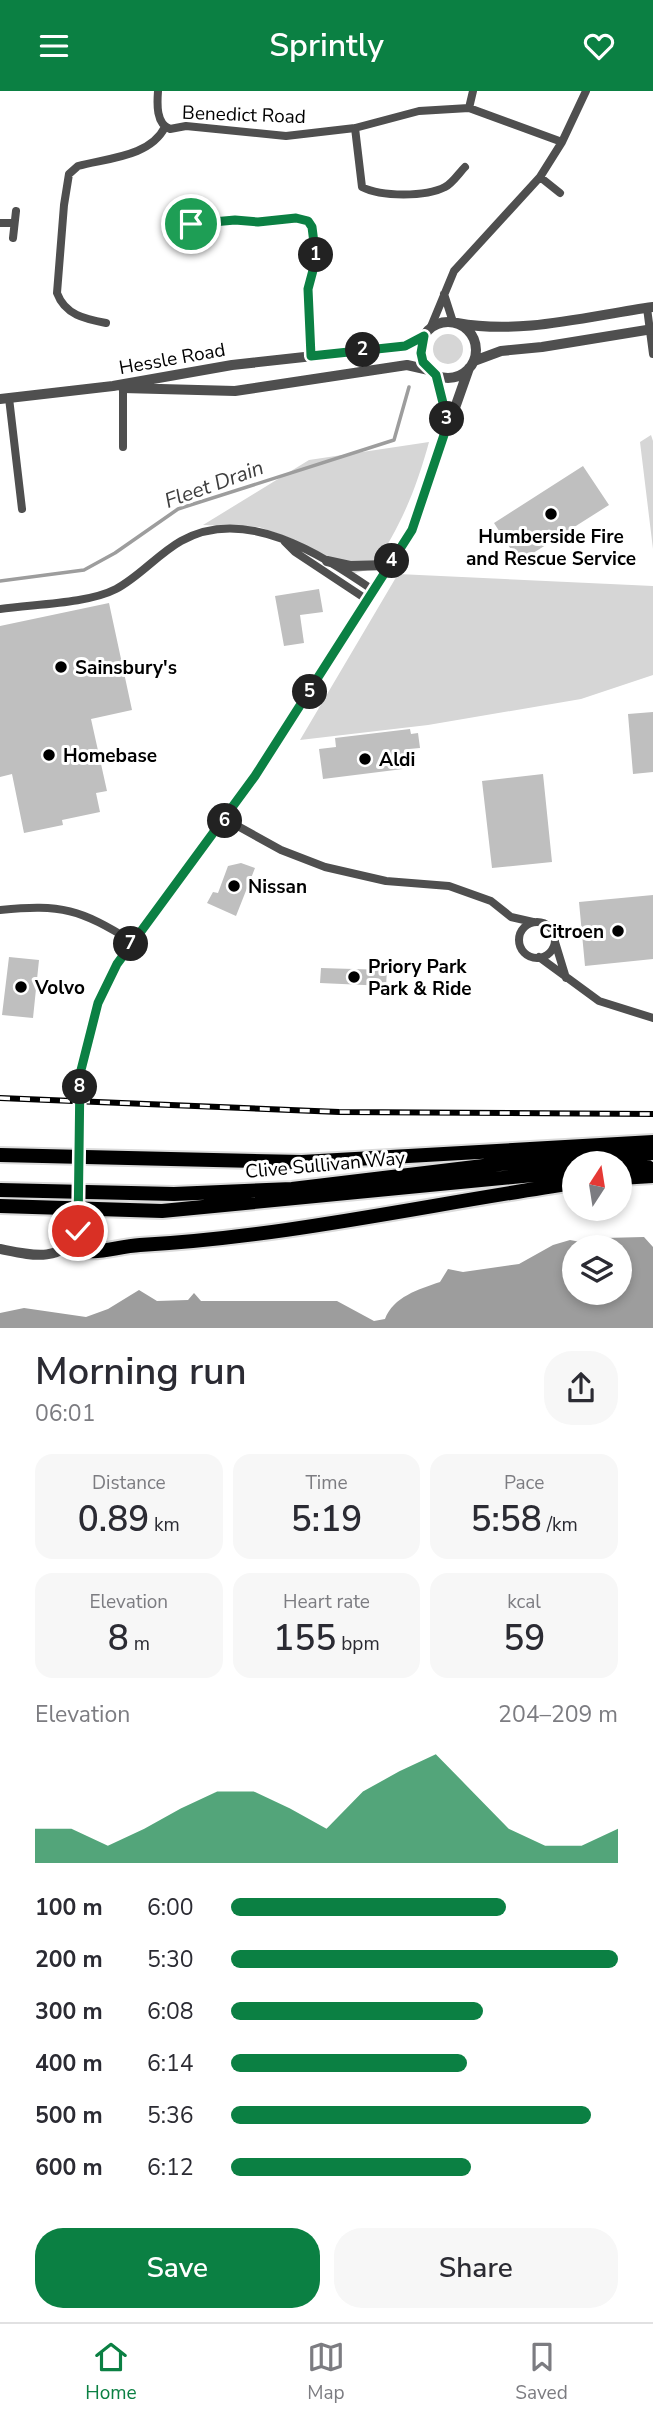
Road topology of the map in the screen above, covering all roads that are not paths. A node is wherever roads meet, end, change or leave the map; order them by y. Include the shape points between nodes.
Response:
1 (158, 91) edge
2 (473, 91) edge
3 (586, 91) edge
4 (469, 108) junction
5 (165, 128) junction
6 (355, 128) junction
7 (562, 142) junction
8 (465, 167) dead end
9 (540, 177) junction
10 (560, 193) dead end
11 (16, 211) dead end
12 (0, 223) edge
13 (13, 223) junction
14 (191, 224) dead end
15 (13, 238) dead end
16 (444, 294) junction
17 (650, 308) edge
18 (106, 323) dead end
19 (455, 323) junction
20 (651, 330) edge
21 (427, 332) junction
22 (653, 354) edge
23 (311, 356) junction
24 (472, 364) junction
25 (432, 372) junction
26 (118, 387) junction
27 (5, 398) edge
28 (448, 423) junction
29 (123, 447) dead end
30 (22, 509) dead end
31 (285, 542) junction
32 (327, 561) junction
33 (389, 565) junction
34 (369, 594) junction
35 (0, 609) edge
36 (225, 820) junction
37 (0, 910) edge
38 (511, 917) junction
39 (533, 922) junction
40 (519, 939) junction
41 (133, 942) junction
42 (555, 942) junction
43 (539, 957) junction
44 (566, 978) junction
45 (653, 1018) edge
46 (653, 1142) edge
47 (653, 1153) edge
48 (0, 1155) edge
49 (78, 1156) junction
50 (653, 1167) edge
51 (632, 1168) edge
52 (562, 1172) edge
53 (653, 1176) edge
54 (632, 1177) edge
55 (562, 1185) edge
56 (0, 1190) edge
57 (0, 1206) edge
58 (67, 1247) junction
59 (0, 1249) edge

1 - 5 street, Benedict Road
2 - 4 street
3 - 7 street
4 - 6 street, Benedict Road via 419,111
4 - 7 street, Benedict Road
5 - 6 street, Benedict Road via 286,136
5 - 18 street via 150,147 78,166 69,174 57,293 61,304 74,314
6 - 8 street via 362,187 373,193 446,187
7 - 9 street
9 - 10 street
9 - 16 street via 454,271
11 - 13 street
12 - 13 street
13 - 15 street
14 - 23 street via 308,221 316,259 308,289
16 - 19 street
16 - 21 street
17 - 19 street via 502,328
17 - 20 street
19 - 21 street via 445,322
19 - 24 street via 465,328 475,343
20 - 22 street
20 - 24 street via 501,351
21 - 23 street, Hessle Road via 405,346
21 - 25 street via 421,353
23 - 26 street, Hessle Road via 183,372
24 - 25 street via 454,377
24 - 28 street
25 - 26 street, Hessle Road via 407,365 235,391
25 - 28 street
26 - 27 street
26 - 29 street
27 - 30 street
28 - 33 street via 412,530
31 - 32 street
31 - 34 street
31 - 35 street via 246,530 213,529 183,540 116,589
32 - 33 street via 350,566
32 - 34 street
33 - 34 street
34 - 36 street
36 - 38 street via 325,867 387,881 449,886 491,901
36 - 41 street
37 - 41 street via 58,908 95,918
38 - 39 street
38 - 40 street
39 - 40 street via 523,928
39 - 42 street via 549,926
40 - 43 street via 527,955
41 - 49 street, bridge via 98,1003 80,1074
42 - 43 street via 549,953
42 - 44 street
43 - 44 street
44 - 45 street via 599,1002
46 - 49 highway via 302,1162
47 - 56 highway, Clive Sullivan Way via 500,1164 292,1189 174,1194
48 - 49 highway
49 - 58 street, bridge via 78,1231
50 - 51 highway
52 - 57 highway, Clive Sullivan Way via 162,1211
53 - 54 highway
55 - 58 highway via 381,1217 117,1247 92,1254
58 - 59 street via 37,1256

